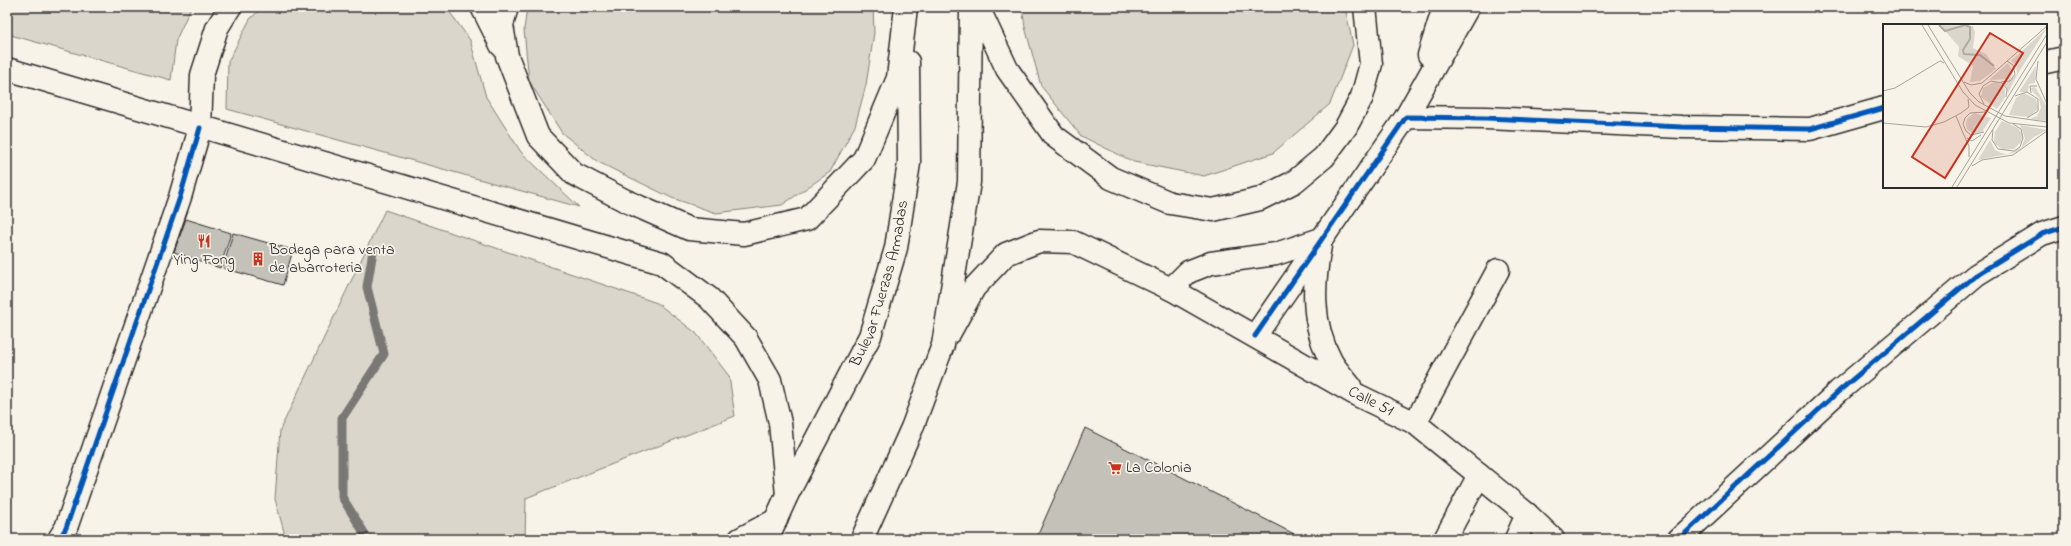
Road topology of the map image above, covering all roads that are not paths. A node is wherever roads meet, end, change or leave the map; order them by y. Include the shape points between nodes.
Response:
1 (230, 7) edge
2 (482, 7) edge
3 (507, 7) edge
4 (907, 7) edge
5 (971, 7) edge
6 (978, 7) edge
7 (1365, 7) edge
8 (1444, 7) edge
9 (1468, 7) edge
10 (507, 56) junction
11 (2064, 58) edge
12 (2047, 62) edge
13 (7, 69) edge
14 (1883, 108) edge
15 (1406, 117) junction
16 (200, 128) junction
17 (2064, 227) edge
18 (1321, 240) junction
19 (1498, 270) dead end
20 (1170, 289) junction
21 (1254, 336) junction
22 (943, 345) junction
23 (1357, 395) junction
24 (1415, 423) junction
25 (1479, 475) junction
26 (787, 495) junction
27 (1527, 514) junction
28 (772, 529) edge
29 (59, 539) edge
30 (740, 539) edge
31 (862, 539) edge
32 (1445, 539) edge
33 (1516, 539) edge
34 (1553, 539) edge
35 (1679, 539) edge

1 - 16 main road via 217,28 202,75
2 - 10 main road
3 - 10 main road via 502,25
4 - 10 main road via 898,78 864,159 807,219 744,234 689,229 574,174 538,136
4 - 26 main road, Bulevar Fuerzas Armadas via 909,163 896,248 870,336
5 - 22 main road via 969,182
6 - 7 main road via 1006,70 1054,136 1112,178 1170,203 1213,210 1260,199 1294,182 1324,157 1346,127 1362,97 1371,64
8 - 15 main road via 1438,33
9 - 15 main road
11 - 12 main road
13 - 16 main road
14 - 15 main road via 1810,129
15 - 18 main road
16 - 26 main road via 662,264 709,298 746,338 770,380 780,423
16 - 29 main road via 180,197 66,528
17 - 35 main road via 2042,234 1976,275 1839,391
18 - 20 main road via 1276,254 1211,263 1188,272
18 - 21 main road
18 - 23 main road via 1314,279 1316,321 1331,361
19 - 24 main road
20 - 21 main road, Calle 51
20 - 22 main road, Calle 51 via 1073,242 1039,241 1006,254 974,288
21 - 23 main road, Calle 51
22 - 31 main road via 912,428
23 - 24 main road, Calle 51
24 - 25 main road, Calle 51
25 - 27 main road, Calle 51
25 - 32 main road
26 - 28 main road, Bulevar Fuerzas Armadas
27 - 33 main road
27 - 34 main road, Calle 51
28 - 30 main road

